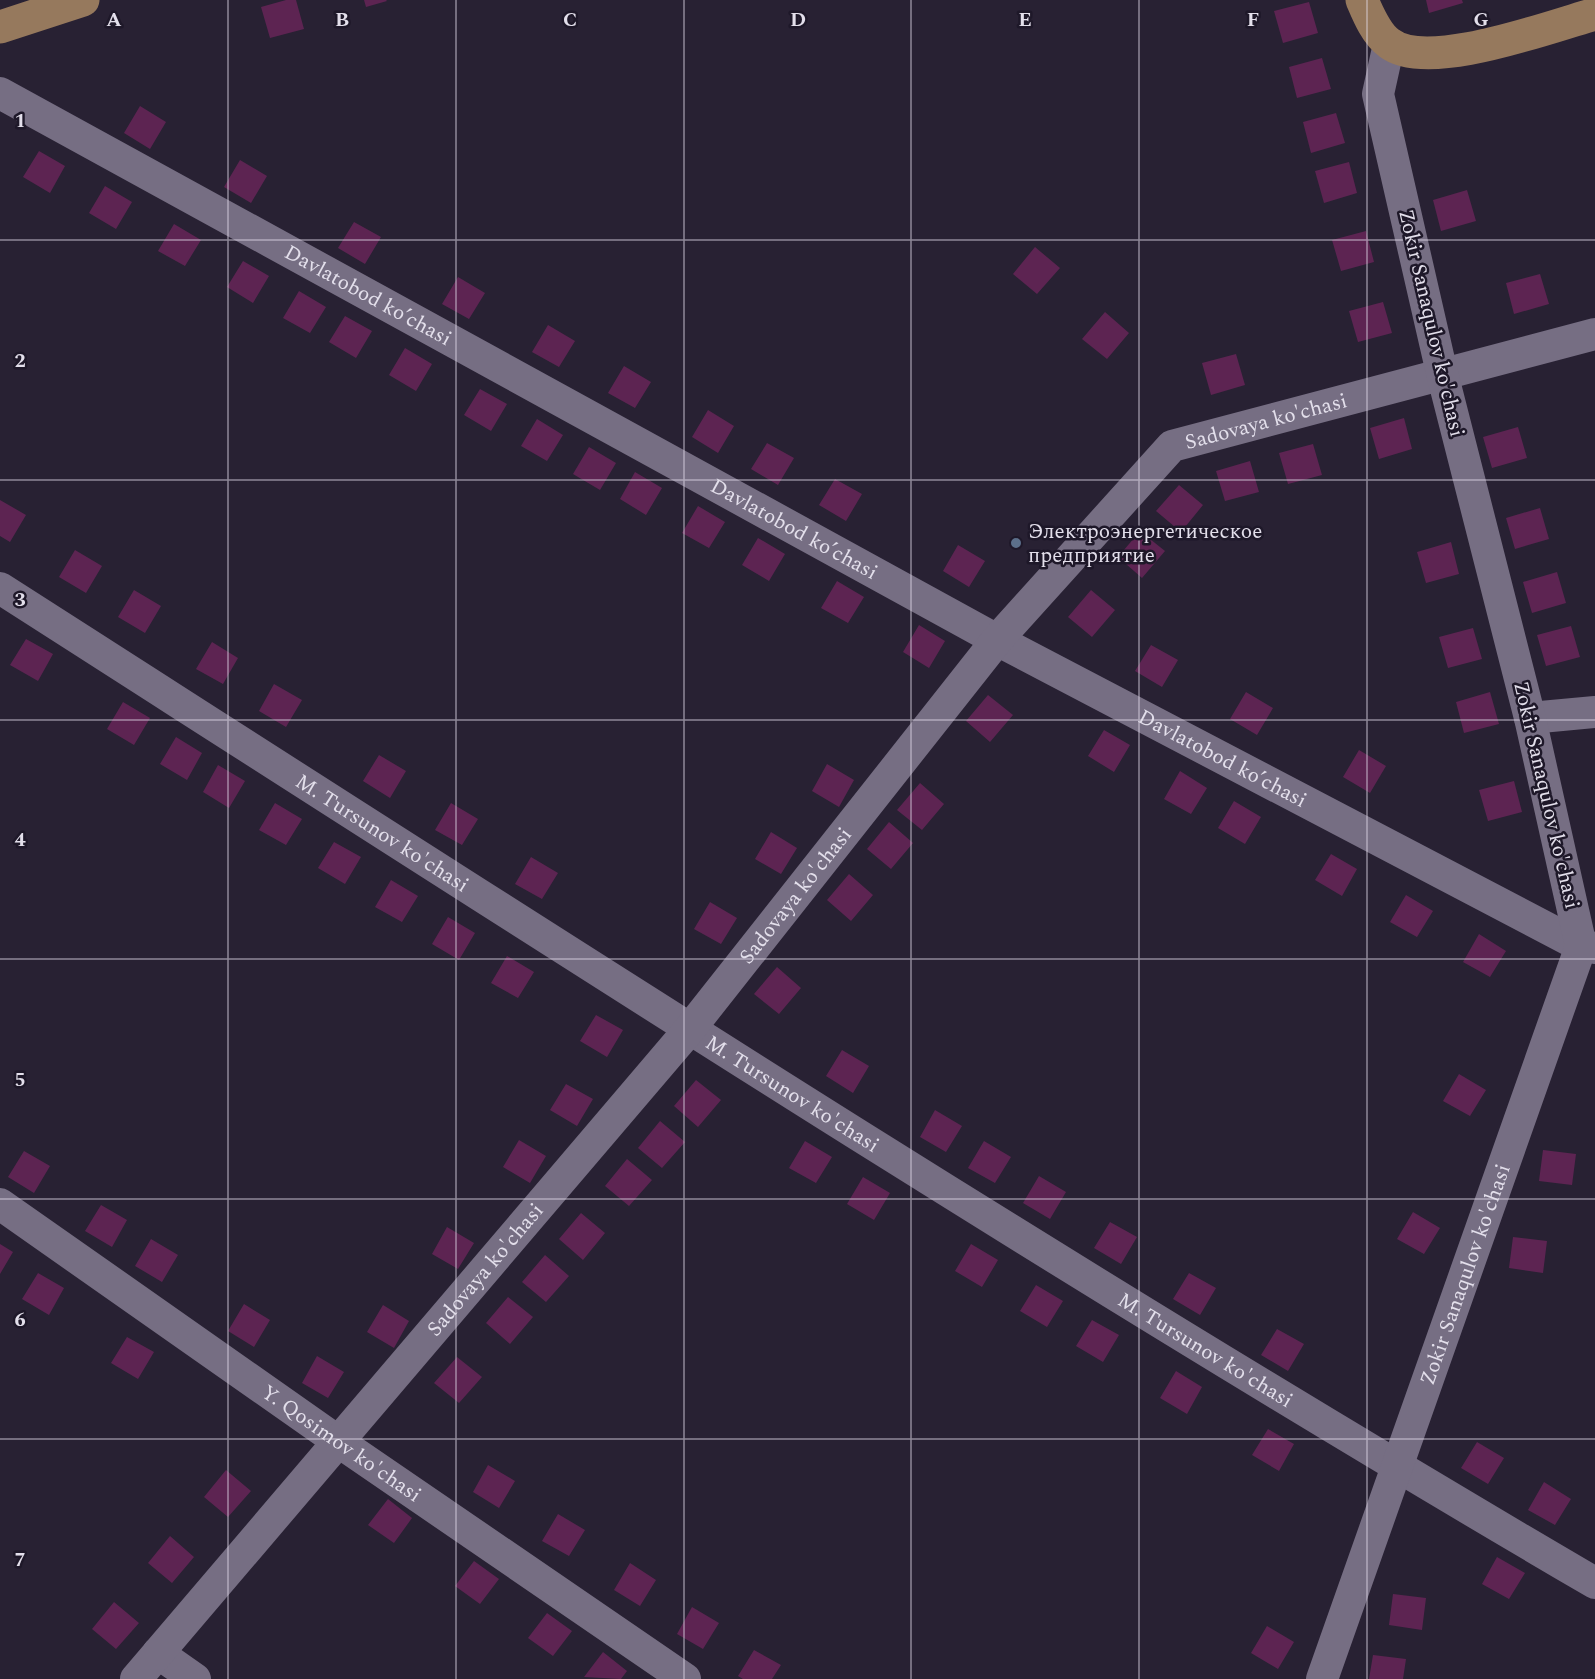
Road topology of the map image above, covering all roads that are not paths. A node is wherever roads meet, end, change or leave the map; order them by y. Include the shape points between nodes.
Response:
1 (83, 0) edge
2 (1362, 0) edge
3 (1595, 14) edge
4 (0, 27) edge
5 (1389, 44) junction
6 (0, 93) edge
7 (1595, 334) edge
8 (1442, 373) junction
9 (0, 588) edge
10 (997, 640) junction
11 (1595, 712) edge
12 (1530, 718) junction
13 (1588, 947) edge
14 (689, 1030) junction
15 (0, 1204) edge
16 (339, 1442) junction
17 (1397, 1467) junction
18 (1595, 1583) edge
19 (158, 1653) junction
20 (136, 1679) edge
21 (195, 1679) edge
22 (685, 1679) edge
23 (1322, 1679) edge

1 - 4 main road
2 - 5 main road
3 - 5 main road via 1466,50 1406,50
5 - 8 street, Zokir Sanaqulov ko'chasi via 1378,94
6 - 10 street, Davlatobod ko’chasi
7 - 8 street, Sadovaya ko'chasi
8 - 10 street, Sadovaya ko'chasi via 1172,446
8 - 12 street, Zokir Sanaqulov ko'chasi
9 - 14 street, M. Tursunov ko'chasi
10 - 13 street, Davlatobod ko’chasi
10 - 14 street, Sadovaya ko'chasi
11 - 12 street
12 - 13 street, Zokir Sanaqulov ko'chasi
13 - 17 street, Zokir Sanaqulov ko'chasi
14 - 16 street, Sadovaya ko'chasi
14 - 17 street, M. Tursunov ko'chasi
15 - 16 street, Y. Qosimov ko'chasi
16 - 19 street, Sadovaya ko'chasi
16 - 22 street, Y. Qosimov ko'chasi
17 - 18 street, M. Tursunov ko'chasi
17 - 23 street, Zokir Sanaqulov ko'chasi
19 - 20 street, Sadovaya ko'chasi
19 - 21 street

